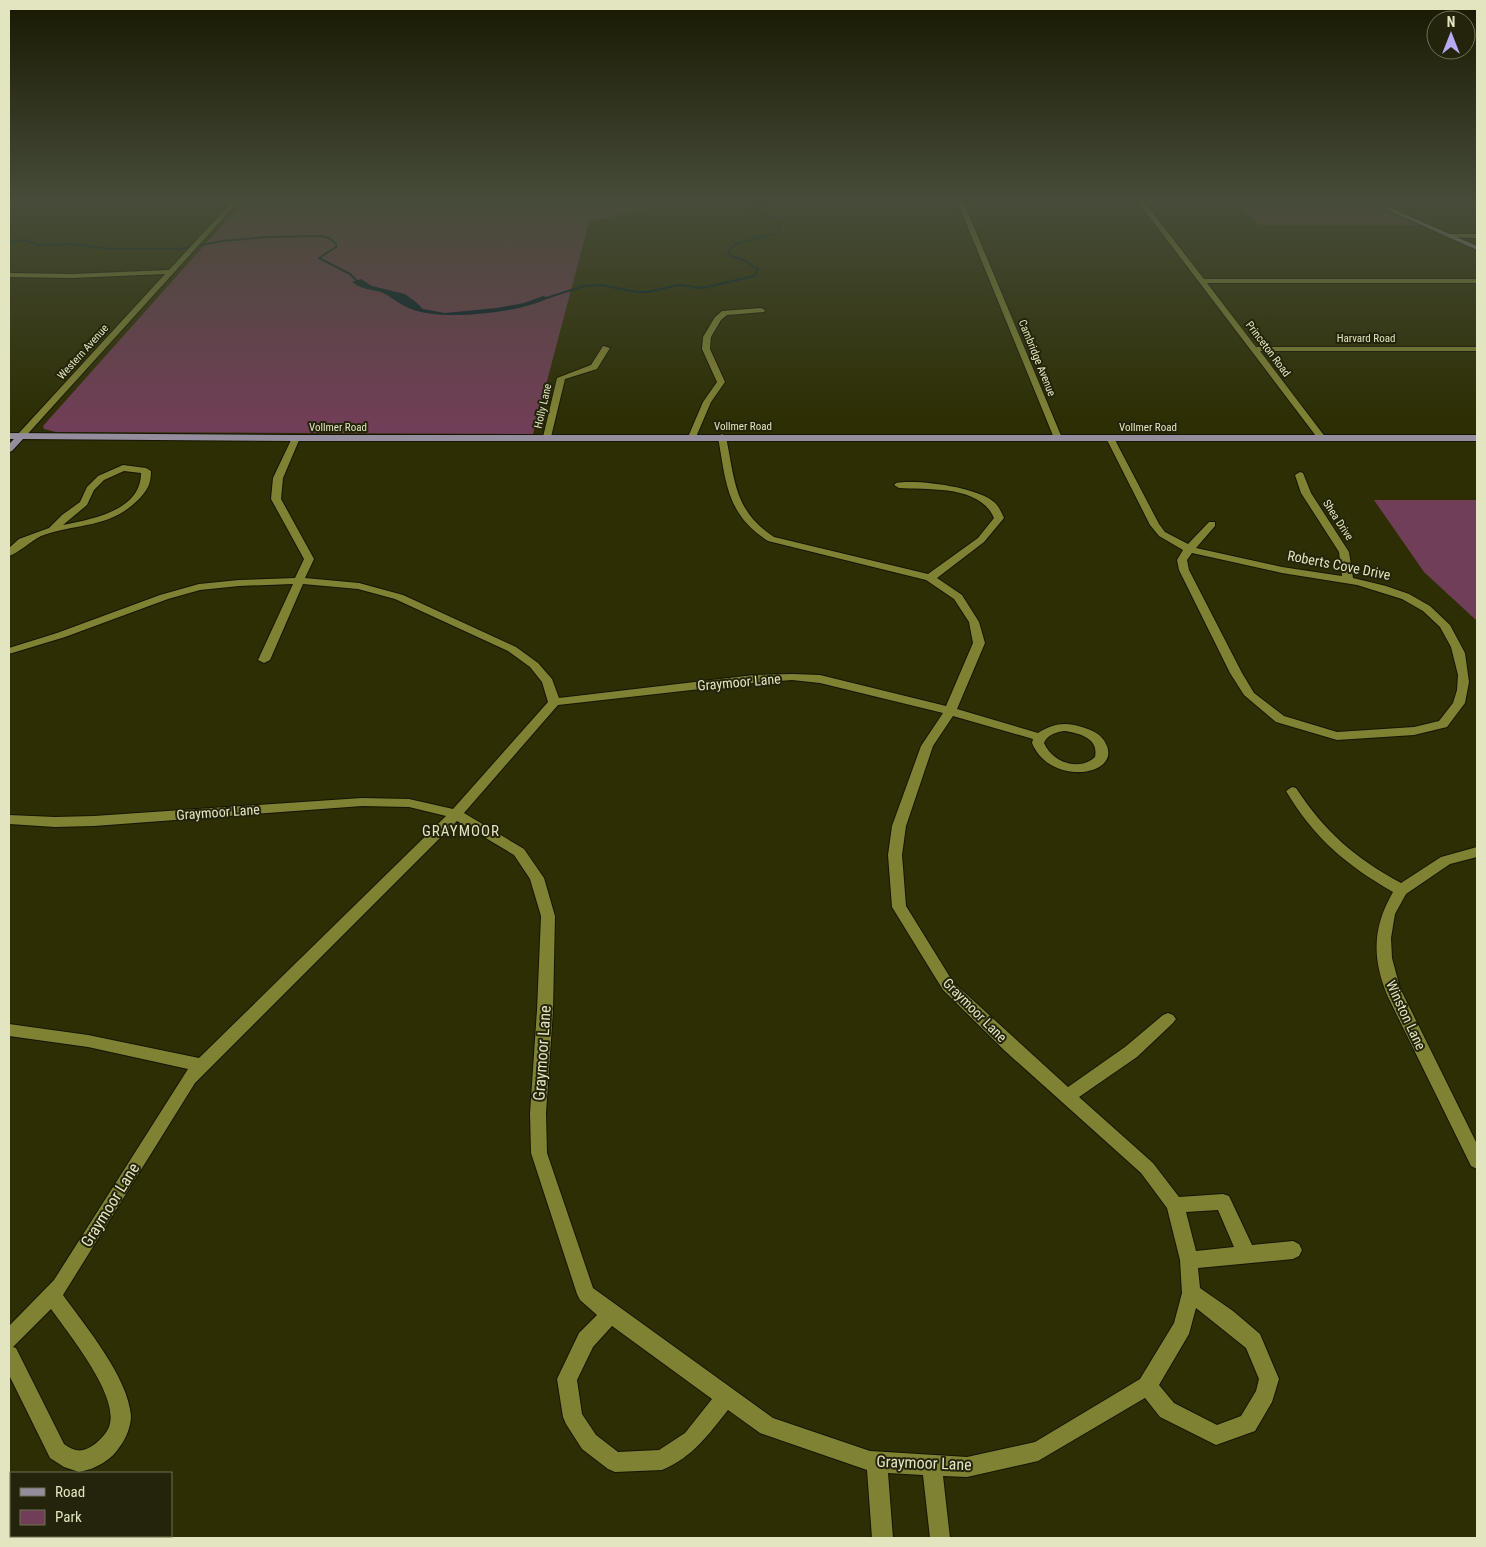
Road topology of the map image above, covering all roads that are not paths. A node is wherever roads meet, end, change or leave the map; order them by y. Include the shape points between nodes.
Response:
1 (47, 275) edge
2 (92, 275) edge
3 (168, 275) edge
4 (991, 275) edge
5 (1198, 275) edge
6 (1202, 281) junction
7 (1465, 281) junction
8 (1477, 281) edge
9 (1477, 290) edge
10 (761, 310) dead end
11 (606, 348) dead end
12 (1254, 349) junction
13 (1477, 349) edge
14 (9, 436) edge
15 (21, 436) junction
16 (547, 437) junction
17 (692, 437) junction
18 (722, 437) junction
19 (296, 438) junction
20 (1058, 438) junction
21 (1110, 438) junction
22 (1322, 438) junction
23 (1477, 438) edge
24 (9, 449) edge
25 (1300, 475) dead end
26 (899, 486) dead end
27 (1212, 524) dead end
28 (54, 528) junction
29 (1189, 549) junction
30 (9, 553) edge
31 (930, 578) junction
32 (1348, 579) junction
33 (299, 581) junction
34 (9, 651) edge
35 (264, 660) dead end
36 (554, 702) junction
37 (950, 711) junction
38 (1040, 737) junction
39 (1292, 791) dead end
40 (456, 814) junction
41 (9, 819) edge
42 (1477, 852) edge
43 (1400, 890) junction
44 (1168, 1019) dead end
45 (9, 1030) edge
46 (201, 1065) junction
47 (1068, 1096) junction
48 (1477, 1161) edge
49 (1175, 1205) junction
50 (1292, 1250) dead end
51 (1245, 1255) junction
52 (1189, 1260) junction
53 (1190, 1293) junction
54 (52, 1295) junction
55 (611, 1314) junction
56 (9, 1339) edge
57 (9, 1355) edge
58 (1147, 1386) junction
59 (727, 1396) junction
60 (877, 1462) junction
61 (932, 1466) junction
62 (882, 1538) edge
63 (940, 1538) edge

1 - 2 street
3 - 15 street, Western Avenue
4 - 20 street, Cambridge Avenue
5 - 6 street, Princeton Road
6 - 7 street
6 - 12 street, Princeton Road
7 - 8 street
7 - 9 street
10 - 17 street via 725,314 718,318 707,337 706,349 721,382 707,402
11 - 16 street, Holly Lane via 594,367 561,378
12 - 13 street, Harvard Road
12 - 22 street, Princeton Road
14 - 15 main road, Vollmer Road
15 - 19 main road, Vollmer Road
15 - 24 main road, Western Avenue
16 - 17 main road, Vollmer Road
16 - 19 main road, Vollmer Road
17 - 18 main road, Vollmer Road
18 - 20 main road, Vollmer Road
18 - 31 street, Graymoor Lane via 736,504 756,531 771,539
19 - 33 street via 278,478 276,499 309,559
20 - 21 main road, Vollmer Road
21 - 22 main road, Vollmer Road
21 - 29 street, Roberts Cove Drive via 1155,525 1162,534
22 - 23 main road, Vollmer Road
25 - 32 street, Shea Drive via 1306,493 1344,552
26 - 31 street via 946,489 975,495 992,504 999,518 981,540
27 - 29 street
28 - 28 street via 92,523 118,514 145,486 146,471 123,468 101,478 90,489 84,504
28 - 30 street via 27,540
29 - 32 street, Roberts Cove Drive via 1279,569
29 - 32 street, Roberts Cove Drive via 1182,560 1184,570 1236,674 1250,695 1280,719 1337,736 1414,731 1443,724 1460,702 1463,679 1462,658 1452,634 1435,614 1394,591
31 - 37 street, Graymoor Lane via 958,597 974,622 979,643
33 - 34 street via 239,582 199,587
33 - 35 street
33 - 36 street via 359,586 399,597 489,638 534,665 548,681
36 - 37 street, Graymoor Lane via 792,677 844,684
36 - 40 street, Graymoor Lane
37 - 38 street, Graymoor Lane
37 - 47 street, Graymoor Lane via 927,746 899,826 895,855 899,907 948,986
38 - 38 street via 1054,728 1085,732 1100,743 1101,757 1081,768 1060,765 1044,756 1038,743
39 - 43 street via 1308,817 1334,845 1371,874
40 - 41 street, Graymoor Lane via 409,803 362,802 94,821
40 - 46 street, Graymoor Lane
40 - 55 street, Graymoor Lane via 519,852 536,878 548,916 538,1113 539,1153 586,1294
42 - 43 street via 1446,860
43 - 48 street, Winston Lane via 1387,919 1383,946 1389,979
44 - 47 street via 1131,1052
45 - 46 street via 88,1041
46 - 54 street, Graymoor Lane via 189,1078
47 - 49 street, Graymoor Lane via 1147,1168
49 - 51 street via 1223,1202 1242,1240
49 - 52 street, Graymoor Lane
50 - 51 street
51 - 52 street
52 - 53 street, Graymoor Lane
53 - 58 street, Graymoor Lane via 1182,1327
53 - 58 street via 1253,1341 1269,1379 1265,1395 1248,1424 1216,1435 1167,1410
54 - 56 street, Graymoor Lane
54 - 57 street via 105,1373 118,1403 121,1417 111,1443 100,1454 85,1461 69,1461 57,1452
55 - 59 street, Graymoor Lane
55 - 59 street via 586,1340 567,1379 573,1417 589,1442 615,1462 662,1460 692,1440
58 - 61 street, Graymoor Lane via 1038,1452 967,1468
59 - 60 street, Graymoor Lane via 767,1426
60 - 61 street, Graymoor Lane
60 - 62 street
61 - 63 street

